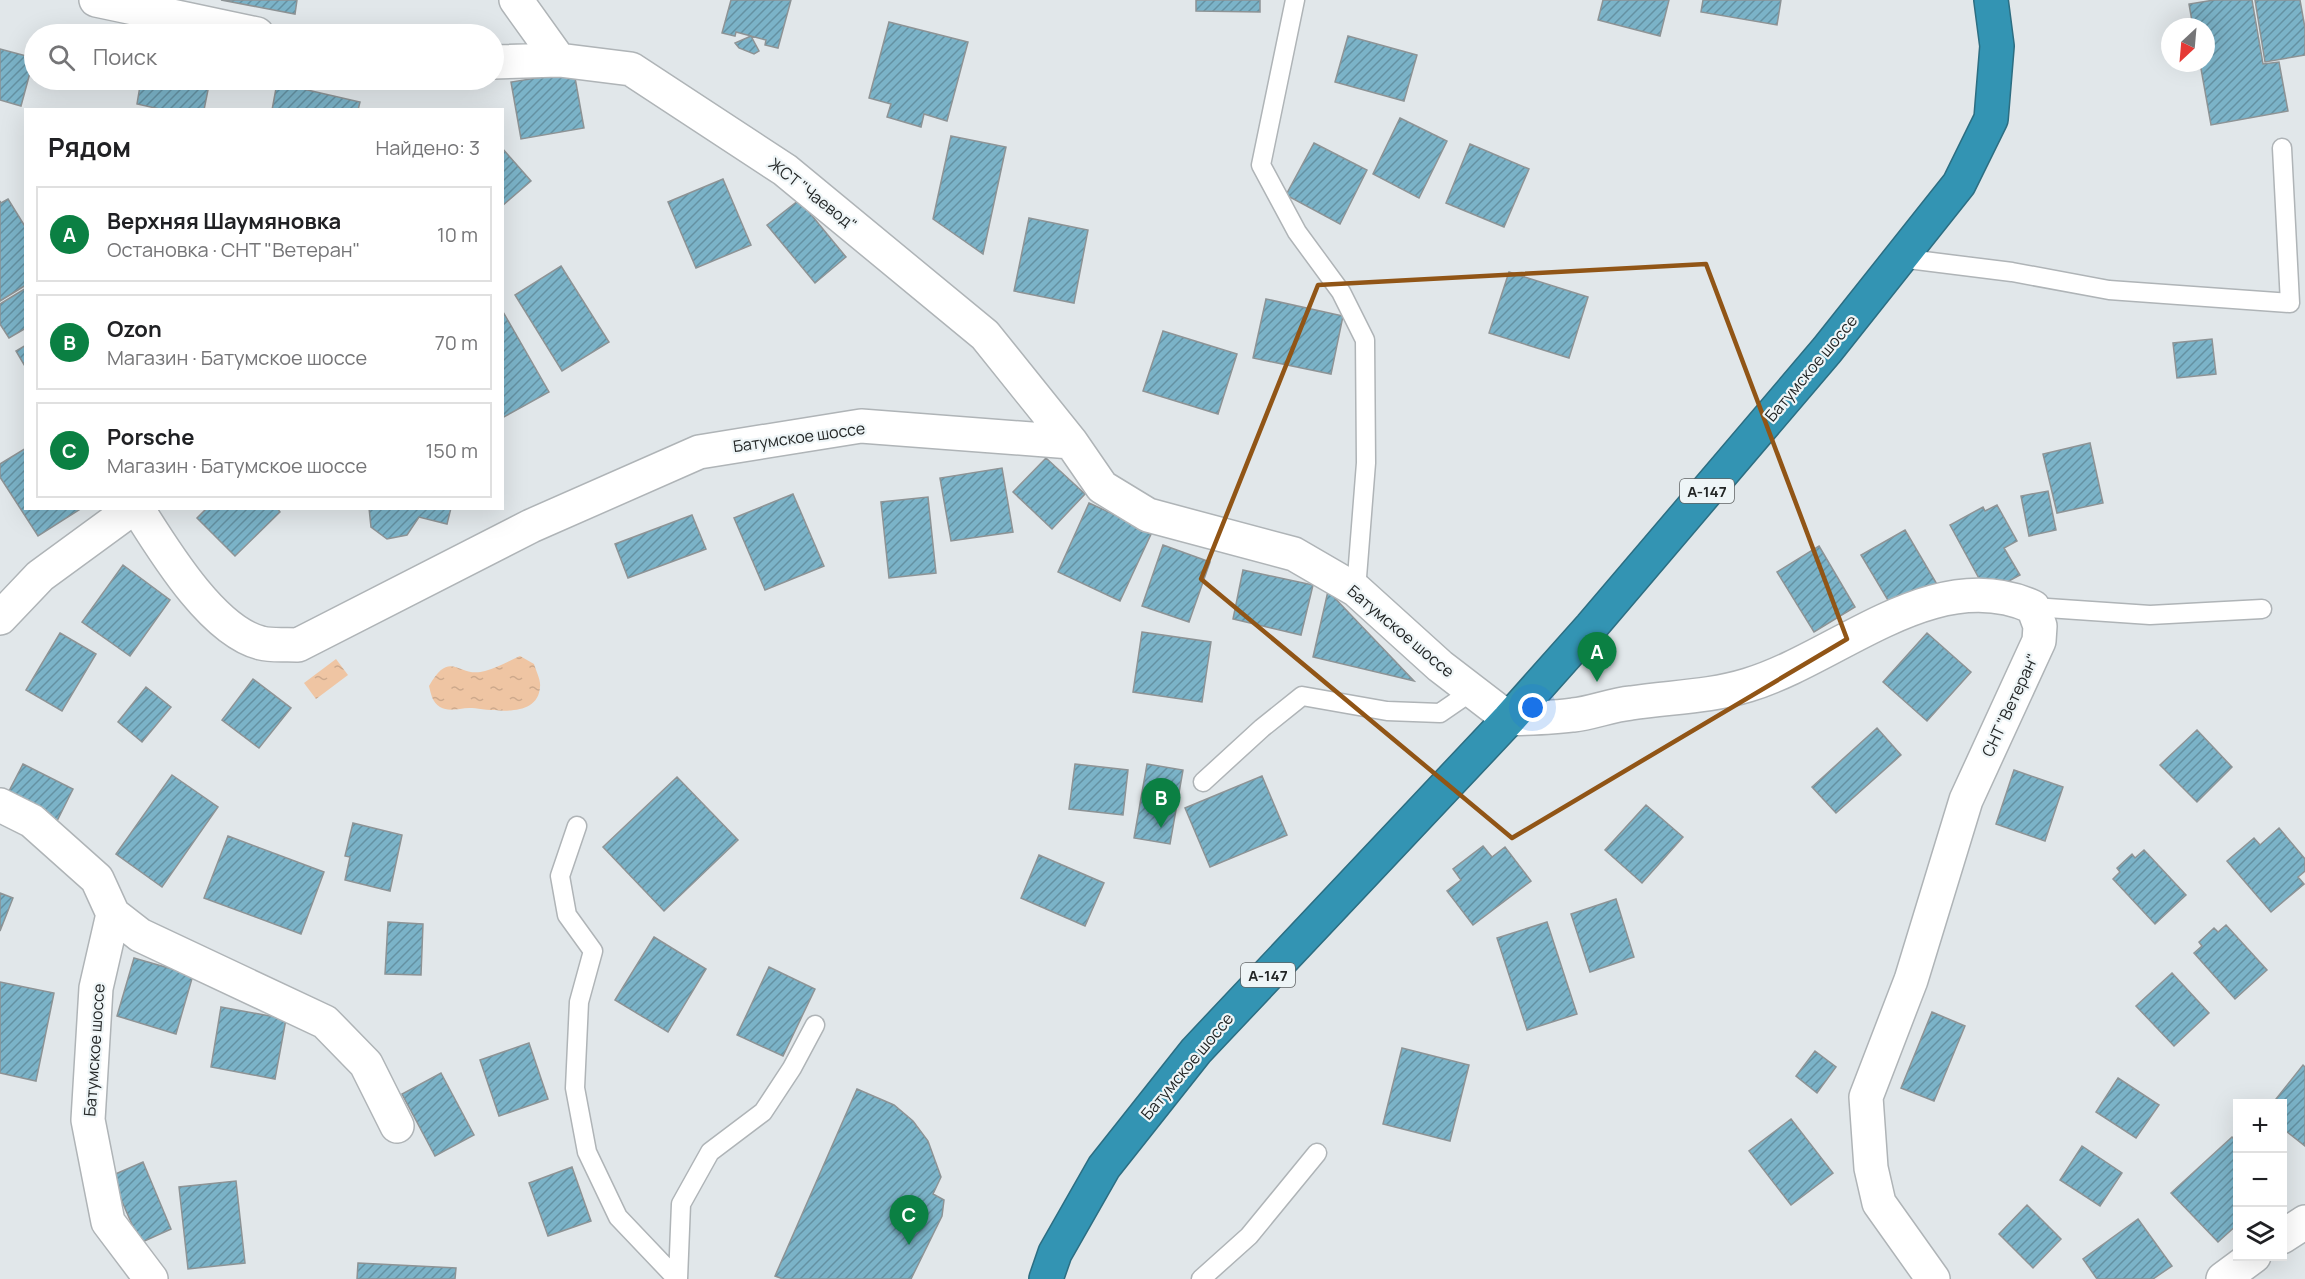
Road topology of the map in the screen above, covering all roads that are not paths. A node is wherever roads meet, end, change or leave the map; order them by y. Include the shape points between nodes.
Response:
1 (96, 0) edge
2 (516, 0) edge
3 (1295, 0) edge
4 (1991, 0) edge
5 (210, 24) edge
6 (559, 60) junction
7 (504, 62) edge
8 (2282, 148) dead end
9 (1900, 258) junction
10 (2298, 305) edge
11 (1071, 442) junction
12 (132, 510) edge
13 (136, 510) edge
14 (1356, 590) junction
15 (2033, 607) junction
16 (2262, 609) dead end
17 (0, 618) edge
18 (1472, 691) junction
19 (1509, 719) junction
20 (1203, 782) dead end
21 (0, 805) edge
22 (577, 826) dead end
23 (113, 914) junction
24 (815, 1025) dead end
25 (397, 1126) dead end
26 (1317, 1153) dead end
27 (2305, 1222) edge
28 (2287, 1234) edge
29 (2248, 1261) edge
30 (151, 1279) edge
31 (677, 1279) edge
32 (1046, 1279) edge
33 (1201, 1279) edge
34 (1933, 1279) edge
35 (2223, 1279) edge

1 - 5 street
2 - 6 street
3 - 14 lane via 1261,165 1297,232 1341,291 1365,340 1366,464
4 - 9 highway, Батумское шоссе / А-147 via 1996,46 1991,119 1959,184
6 - 7 street, ЖСТ "Чаевод"
6 - 11 street, ЖСТ "Чаевод" via 631,69 785,170 985,335
8 - 10 lane
9 - 10 lane via 2012,272 2109,290
9 - 19 highway, Батумское шоссе / А-147 via 1820,359
11 - 13 street, Батумское шоссе via 861,426 699,452 531,526 298,645 260,643 228,626 183,579
11 - 14 street, Батумское шоссе via 1102,487 1148,515 1294,554
12 - 17 street, Батумское шоссе via 39,576
14 - 18 street, Батумское шоссе
15 - 16 lane via 2150,615
15 - 19 street via 2011,597 1962,596 1878,622 1816,656 1750,684 1713,694 1629,703 1573,715
15 - 34 street, СНТ "Ветеран" via 2040,626 2039,642 1966,800 1911,980 1866,1097 1871,1168 1879,1203
18 - 19 street, Батумское шоссе
18 - 20 lane via 1440,713 1387,711 1302,696
19 - 32 highway, Батумское шоссе / А-147 via 1196,1051 1104,1167 1055,1253
21 - 23 street via 32,821 97,879
22 - 31 lane via 560,876 567,915 593,951 579,1002 575,1088 587,1152 618,1217
23 - 25 street via 140,935 325,1022 366,1064
23 - 30 street, Батумское шоссе via 96,988 88,1120 108,1222
24 - 31 lane via 764,1112 710,1152 681,1204
26 - 33 lane via 1249,1236
27 - 28 street
29 - 35 street

